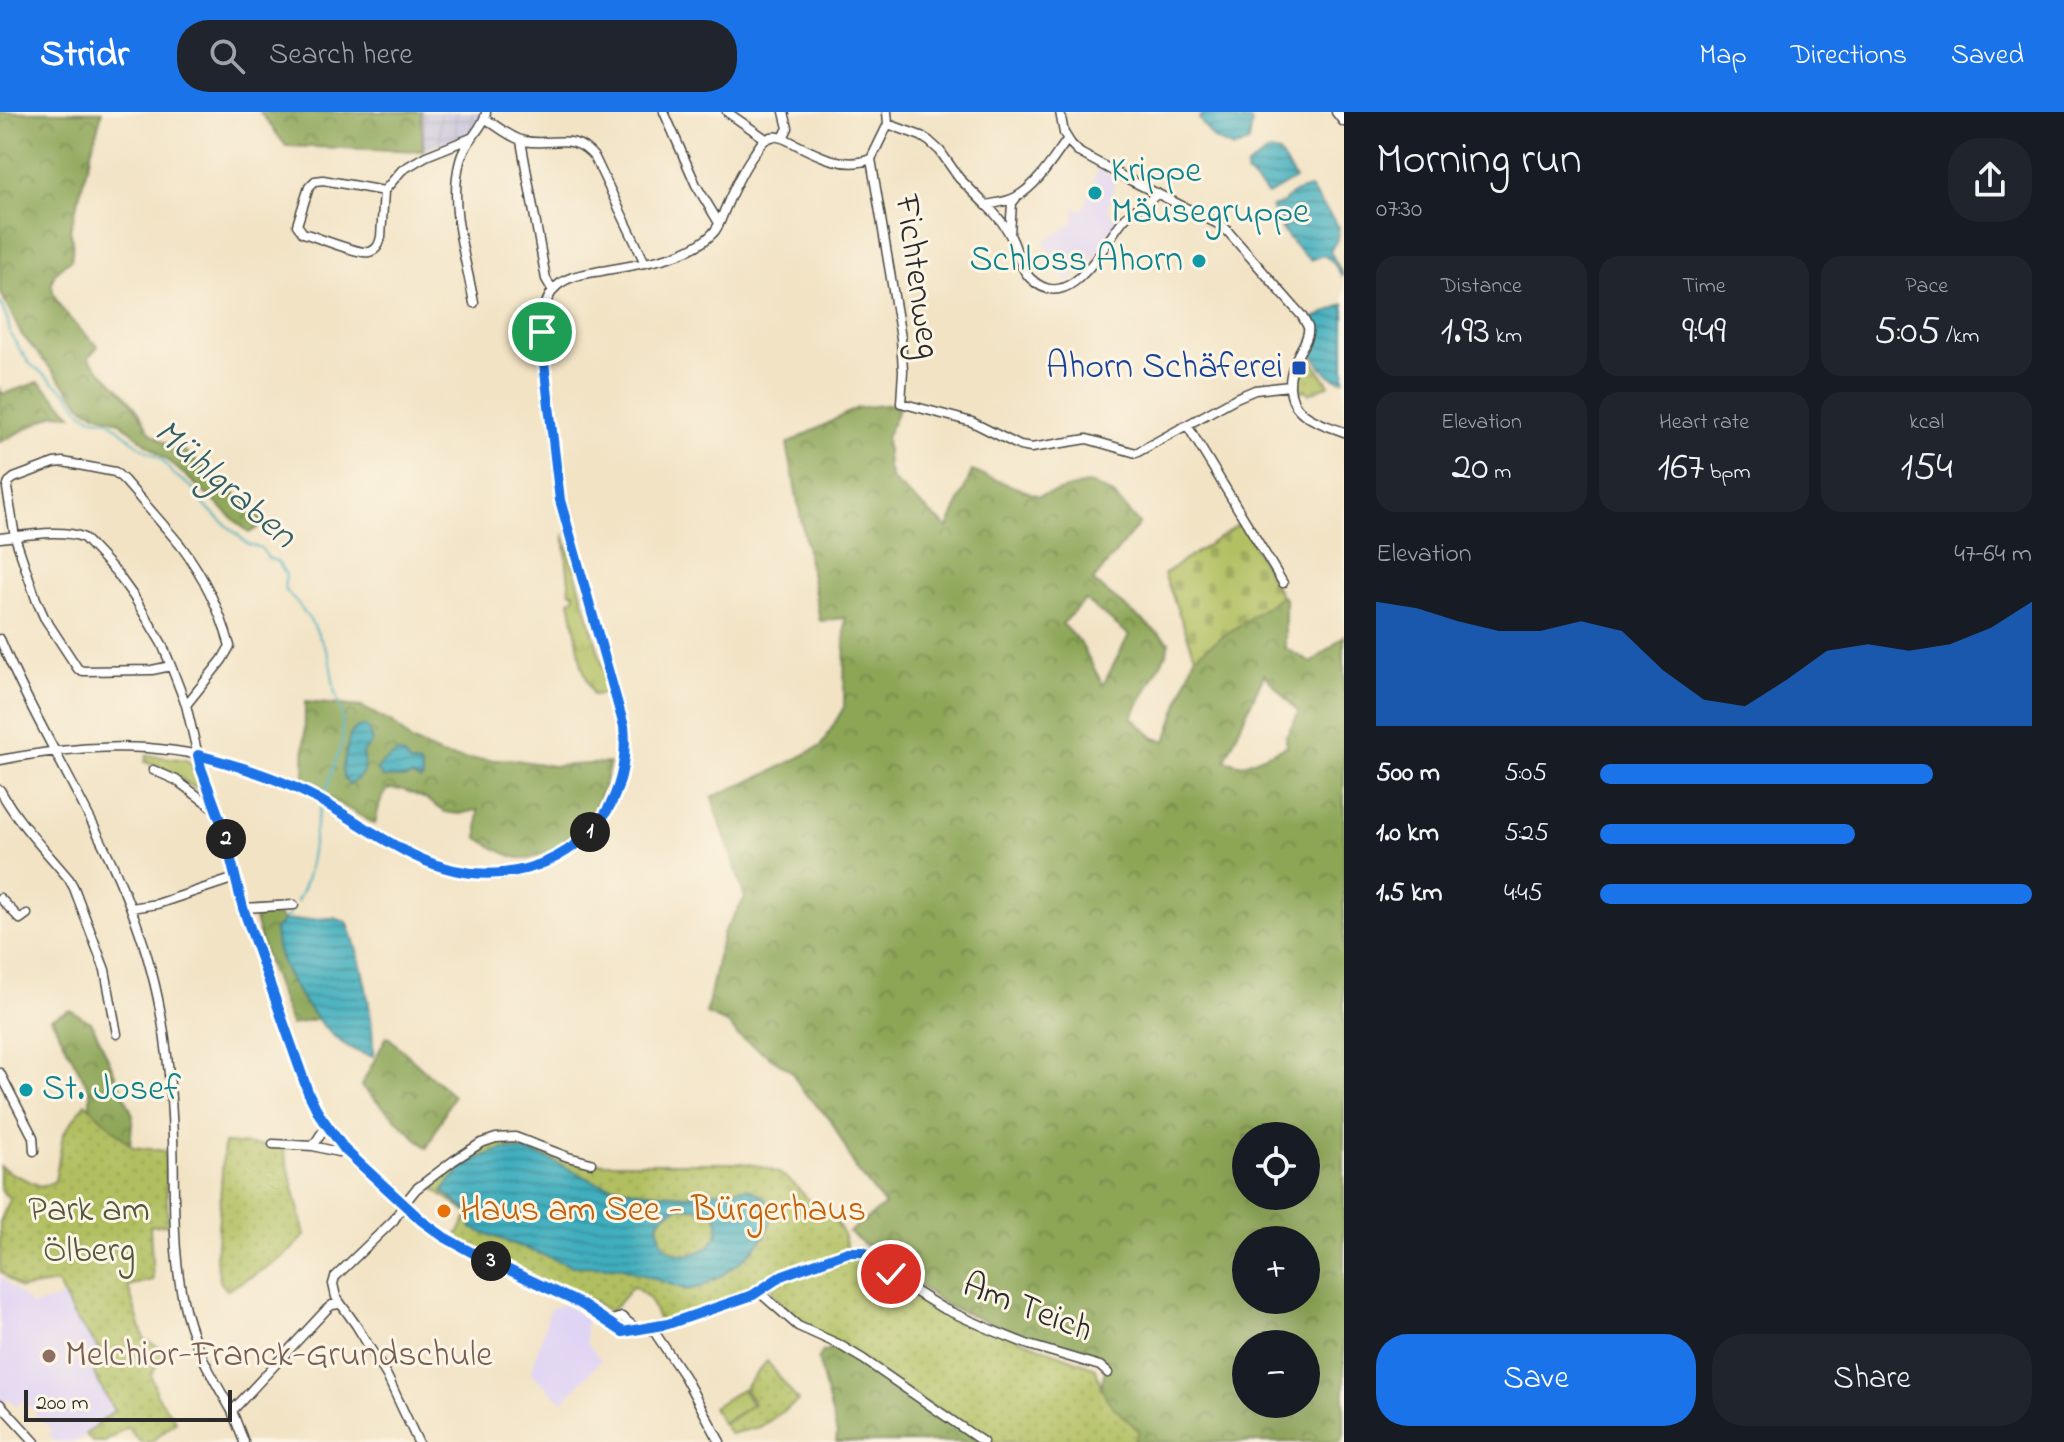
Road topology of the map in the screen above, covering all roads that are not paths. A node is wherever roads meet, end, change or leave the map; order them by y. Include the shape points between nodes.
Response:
1 (664, 112) edge
2 (727, 112) edge
3 (784, 112) edge
4 (887, 112) edge
5 (1060, 112) edge
6 (1337, 112) edge
7 (486, 115) edge
8 (1344, 121) edge
9 (888, 124) junction
10 (471, 138) junction
11 (783, 138) junction
12 (766, 139) junction
13 (1067, 140) junction
14 (521, 141) junction
15 (871, 159) junction
16 (384, 191) junction
17 (1157, 193) junction
18 (1016, 198) junction
19 (986, 205) junction
20 (719, 223) junction
21 (1010, 235) junction
22 (645, 263) junction
23 (553, 291) junction
24 (474, 303) dead end
25 (1289, 386) junction
26 (1187, 425) junction
27 (1344, 432) edge
28 (15, 537) junction
29 (0, 538) edge
30 (1283, 583) dead end
31 (0, 639) edge
32 (171, 666) junction
33 (186, 705) junction
34 (53, 750) junction
35 (198, 755) junction
36 (0, 760) edge
37 (153, 770) dead end
38 (0, 790) edge
39 (216, 809) junction
40 (235, 878) junction
41 (0, 898) edge
42 (294, 905) dead end
43 (131, 908) junction
44 (243, 908) junction
45 (27, 914) dead end
46 (117, 1034) dead end
47 (0, 1073) edge
48 (327, 1125) junction
49 (273, 1144) dead end
50 (313, 1146) junction
51 (345, 1150) junction
52 (34, 1151) dead end
53 (591, 1163) dead end
54 (404, 1204) junction
55 (759, 1292) junction
56 (340, 1304) junction
57 (651, 1327) junction
58 (1108, 1373) dead end
59 (0, 1404) edge
60 (232, 1411) junction
61 (35, 1442) edge
62 (244, 1442) edge
63 (418, 1442) edge
64 (720, 1442) edge
65 (983, 1442) edge

1 - 20 street
2 - 12 street
3 - 11 street via 788,128
4 - 9 street
5 - 13 street
6 - 8 main road
7 - 10 street
7 - 14 street
9 - 15 street
9 - 19 street via 929,141
10 - 16 street via 413,163
10 - 24 street via 455,183
11 - 12 street
11 - 15 street via 835,162
12 - 20 street via 737,180
13 - 17 street via 1095,162
13 - 18 street
14 - 22 street via 567,141 592,154
14 - 23 street via 546,279
15 - 26 street, Fichtenweg via 901,338 901,403 972,422 1031,448 1087,439 1136,453
16 - 16 street via 381,237 370,252 303,233 297,225 315,181
17 - 21 street via 1127,215 1080,277 1061,288 1042,286 1029,277
17 - 25 street via 1224,227 1302,316 1308,330
18 - 19 street
18 - 21 street
19 - 21 street
20 - 22 street via 713,234 691,248
22 - 23 street via 575,276
23 - 35 street via 543,317 543,343 560,500 625,740 618,787 606,813 577,844 552,860 518,872 470,874 419,858 287,784
25 - 26 street via 1255,390
25 - 27 street via 1300,412
26 - 30 street
28 - 29 street
28 - 32 street via 66,534 91,543 134,597
28 - 32 street via 44,617 78,669
28 - 33 street via 7,488 14,478 63,462 115,472 124,480 193,563 230,646
31 - 34 street
32 - 33 street
33 - 35 street
34 - 35 street via 122,748
34 - 36 street
34 - 43 street
35 - 39 street
37 - 39 street
38 - 46 street via 74,888 105,970
39 - 40 street
40 - 43 street
40 - 44 street
41 - 45 street via 20,919
42 - 44 street
43 - 60 street via 156,989 168,1062 183,1299 205,1363
44 - 48 street via 308,1092
47 - 52 street via 33,1137
48 - 50 street
48 - 51 street
49 - 50 street
50 - 51 street
51 - 54 street
53 - 54 street via 515,1137 496,1138 453,1161
54 - 56 street via 335,1277
54 - 57 street via 453,1242 581,1304 623,1332
55 - 57 street
55 - 58 street, Am Teich via 783,1275 848,1252 863,1252 942,1308
55 - 65 street via 792,1322 863,1359
56 - 60 street via 327,1309
56 - 63 street via 387,1376
57 - 64 street
59 - 61 street
60 - 62 street

